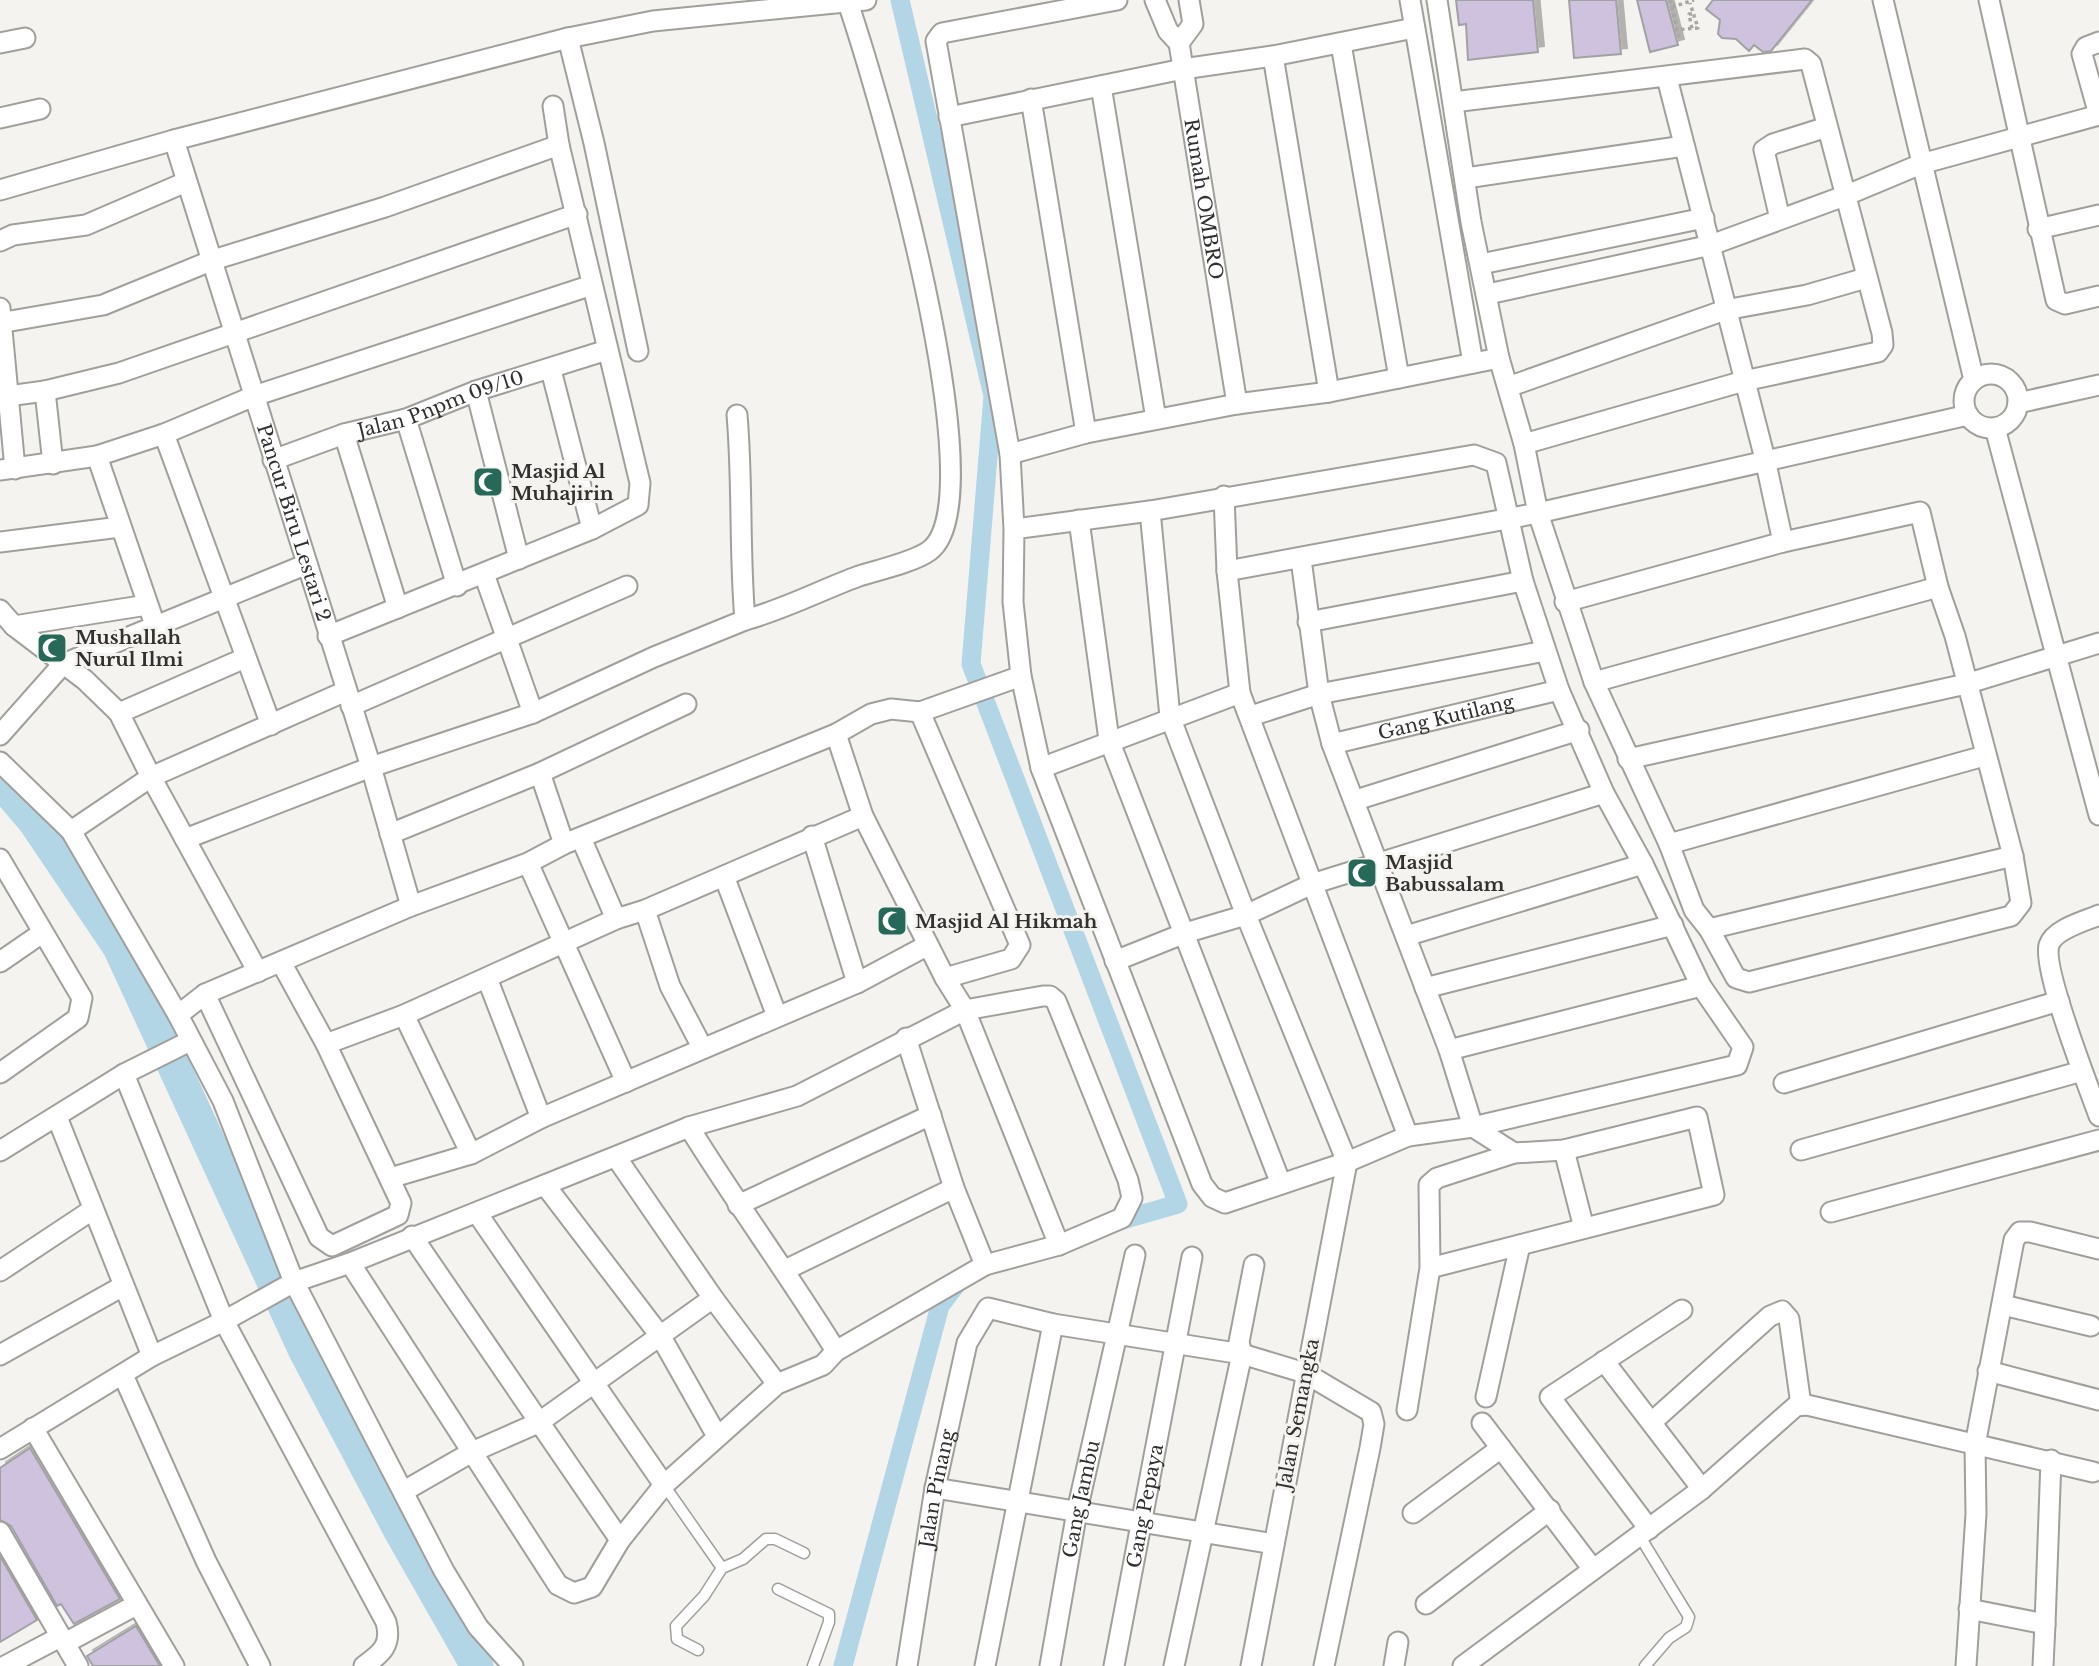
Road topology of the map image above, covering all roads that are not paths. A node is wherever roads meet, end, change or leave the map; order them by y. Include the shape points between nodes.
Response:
1 (1117, 0) edge
2 (1155, 0) edge
3 (1189, 0) edge
4 (1410, 0) edge
5 (1437, 0) edge
6 (1883, 0) edge
7 (1989, 0) edge
8 (857, 1) edge
9 (1414, 28) junction
10 (25, 38) dead end
11 (568, 38) junction
12 (2099, 42) edge
13 (0, 43) edge
14 (1179, 43) junction
15 (1341, 44) junction
16 (1273, 57) junction
17 (1183, 69) junction
18 (1667, 78) junction
19 (1101, 86) junction
20 (1031, 99) junction
21 (1453, 102) junction
22 (553, 106) dead end
23 (40, 109) dead end
24 (2099, 115) edge
25 (949, 117) junction
26 (0, 118) edge
27 (1827, 127) junction
28 (2018, 135) junction
29 (174, 140) junction
30 (559, 145) junction
31 (1684, 146) junction
32 (1921, 164) junction
33 (1466, 178) junction
34 (186, 183) junction
35 (0, 190) edge
36 (1847, 195) junction
37 (577, 214) junction
38 (2099, 215) edge
39 (1704, 218) junction
40 (1780, 219) junction
41 (2038, 229) junction
42 (0, 241) edge
43 (1711, 245) junction
44 (213, 260) junction
45 (1480, 264) junction
46 (1866, 278) junction
47 (592, 285) junction
48 (1488, 294) junction
49 (2099, 296) edge
50 (1725, 310) junction
51 (1, 318) edge
52 (232, 332) junction
53 (607, 350) junction
54 (638, 351) dead end
55 (1499, 358) junction
56 (1473, 363) junction
57 (551, 370) junction
58 (1399, 379) junction
59 (1974, 380) junction
60 (1744, 381) junction
61 (2099, 386) edge
62 (1508, 387) junction
63 (45, 391) junction
64 (476, 391) junction
65 (1329, 391) junction
66 (4, 396) edge
67 (254, 396) junction
68 (2018, 403) junction
69 (1237, 404) junction
70 (737, 415) dead end
71 (1968, 415) junction
72 (406, 419) junction
73 (1156, 419) junction
74 (1995, 428) junction
75 (1086, 433) junction
76 (164, 434) junction
77 (344, 434) junction
78 (1524, 444) junction
79 (1010, 454) junction
80 (97, 456) junction
81 (1765, 459) junction
82 (273, 460) junction
83 (53, 464) junction
84 (8, 469) edge
85 (1224, 496) junction
86 (1150, 512) junction
87 (1538, 513) junction
88 (1508, 518) junction
89 (1079, 520) junction
90 (120, 527) junction
91 (1014, 528) junction
92 (592, 529) junction
93 (0, 542) edge
94 (1783, 542) junction
95 (519, 559) junction
96 (1301, 559) junction
97 (307, 564) junction
98 (1227, 571) junction
99 (484, 575) junction
100 (1523, 581) junction
101 (457, 586) junction
102 (627, 586) dead end
103 (1938, 587) junction
104 (226, 597) junction
105 (1565, 602) junction
106 (147, 605) junction
107 (398, 608) junction
108 (0, 610) edge
109 (746, 620) junction
110 (1308, 622) junction
111 (155, 625) junction
112 (14, 626) junction
113 (328, 636) junction
114 (508, 639) junction
115 (2099, 643) edge
116 (1545, 651) junction
117 (2056, 654) junction
118 (245, 658) junction
119 (64, 664) junction
120 (1021, 676) junction
121 (1594, 682) junction
122 (1966, 684) junction
123 (1559, 690) junction
124 (1241, 693) junction
125 (1319, 694) junction
126 (348, 699) junction
127 (686, 705) dead end
128 (920, 712) junction
129 (120, 713) junction
130 (533, 713) junction
131 (1251, 716) junction
132 (1170, 717) junction
133 (271, 724) junction
134 (1579, 730) junction
135 (836, 734) junction
136 (0, 735) edge
137 (1110, 740) junction
138 (1332, 744) junction
139 (1984, 756) junction
140 (1628, 759) junction
141 (0, 762) edge
142 (371, 767) junction
143 (1041, 768) junction
144 (540, 773) junction
145 (151, 777) junction
146 (1604, 793) junction
147 (1356, 800) junction
148 (2099, 815) edge
149 (863, 816) junction
150 (71, 831) junction
151 (390, 834) junction
152 (812, 836) junction
153 (186, 839) junction
154 (573, 841) junction
155 (1669, 844) junction
156 (2013, 856) junction
157 (0, 859) edge
158 (1376, 862) junction
159 (527, 863) junction
160 (1643, 864) junction
161 (723, 876) junction
162 (1312, 884) junction
163 (411, 905) junction
164 (645, 910) junction
165 (1246, 915) junction
166 (2099, 915) edge
167 (616, 919) junction
168 (1673, 925) junction
169 (1709, 929) junction
170 (41, 933) junction
171 (1185, 933) junction
172 (1406, 936) junction
173 (563, 944) junction
174 (928, 945) junction
175 (0, 961) edge
176 (1115, 961) junction
177 (282, 964) junction
178 (258, 971) junction
179 (487, 978) junction
180 (945, 978) junction
181 (857, 983) junction
182 (1701, 986) junction
183 (1425, 988) junction
184 (205, 995) junction
185 (2059, 1001) junction
186 (965, 1010) junction
187 (178, 1014) junction
188 (404, 1014) junction
189 (777, 1016) junction
190 (906, 1038) junction
191 (183, 1044) junction
192 (326, 1044) junction
193 (702, 1047) junction
194 (1449, 1050) junction
195 (131, 1071) junction
196 (2082, 1071) junction
197 (0, 1073) edge
198 (626, 1082) junction
199 (1784, 1083) dead end
200 (931, 1115) junction
201 (2099, 1116) edge
202 (57, 1117) junction
203 (541, 1118) junction
204 (689, 1126) junction
205 (1473, 1127) junction
206 (1408, 1136) junction
207 (2099, 1140) edge
208 (1564, 1150) junction
209 (1801, 1150) dead end
210 (0, 1152) edge
211 (1514, 1153) junction
212 (471, 1154) junction
213 (616, 1157) junction
214 (1347, 1162) junction
215 (390, 1178) junction
216 (1281, 1184) junction
217 (545, 1185) junction
218 (954, 1188) junction
219 (737, 1205) junction
220 (92, 1210) junction
221 (1831, 1212) dead end
222 (477, 1213) junction
223 (1584, 1228) junction
224 (412, 1236) junction
225 (1059, 1245) junction
226 (1520, 1245) junction
227 (2099, 1249) edge
228 (1135, 1255) dead end
229 (1192, 1257) dead end
230 (350, 1263) junction
231 (985, 1265) junction
232 (1254, 1265) dead end
233 (1430, 1268) junction
234 (785, 1270) junction
235 (0, 1271) edge
236 (289, 1284) junction
237 (123, 1286) junction
238 (713, 1298) junction
239 (2003, 1305) junction
240 (1682, 1310) dead end
241 (225, 1321) junction
242 (1054, 1324) junction
243 (2091, 1326) dead end
244 (1119, 1333) junction
245 (661, 1336) junction
246 (1177, 1345) junction
247 (836, 1351) junction
248 (0, 1354) edge
249 (1242, 1354) junction
250 (152, 1356) junction
251 (1604, 1361) junction
252 (1988, 1371) junction
253 (1305, 1373) junction
254 (123, 1375) junction
255 (593, 1383) junction
256 (778, 1384) junction
257 (1486, 1398) dead end
258 (2099, 1400) edge
259 (1801, 1405) junction
260 (1407, 1410) dead end
261 (1653, 1421) junction
262 (538, 1423) junction
263 (1482, 1423) dead end
264 (33, 1429) junction
265 (717, 1436) junction
266 (1975, 1445) junction
267 (1501, 1448) junction
268 (0, 1449) edge
269 (472, 1451) junction
270 (2051, 1460) junction
271 (2093, 1472) dead end
272 (664, 1485) junction
273 (935, 1488) junction
274 (1702, 1489) junction
275 (404, 1491) junction
276 (1019, 1502) junction
277 (1550, 1510) junction
278 (1077, 1511) junction
279 (1413, 1513) dead end
280 (1140, 1521) junction
281 (0, 1532) edge
282 (1202, 1532) junction
283 (1644, 1532) junction
284 (620, 1540) junction
285 (1274, 1544) junction
286 (804, 1553) dead end
287 (722, 1568) junction
288 (1592, 1568) junction
289 (778, 1589) dead end
290 (1426, 1604) dead end
291 (136, 1605) junction
292 (1969, 1609) junction
293 (2045, 1624) junction
294 (62, 1640) junction
295 (1398, 1642) dead end
296 (698, 1650) dead end
297 (5, 1666) edge
298 (78, 1666) edge
299 (174, 1666) edge
300 (260, 1666) edge
301 (364, 1666) edge
302 (513, 1666) edge
303 (813, 1666) edge
304 (907, 1666) edge
305 (985, 1666) edge
306 (1050, 1666) edge
307 (1114, 1666) edge
308 (1174, 1666) edge
309 (1251, 1666) edge
310 (1324, 1666) edge
311 (1394, 1666) edge
312 (1463, 1666) edge
313 (1645, 1666) edge
314 (1966, 1666) edge
315 (2043, 1666) edge

1 - 25 street via 942,33 936,41
2 - 14 street via 1168,31
3 - 14 street via 1193,24
4 - 9 street
5 - 21 street
6 - 32 street
7 - 28 street
8 - 11 street via 653,21
8 - 109 street via 931,310 946,405 952,497 947,525 930,551
9 - 15 street
9 - 56 street
10 - 13 street
11 - 29 street
11 - 54 street
12 - 24 street via 2082,54
14 - 17 street, Rumah OMBRO
15 - 16 street
15 - 58 street
16 - 17 street
16 - 65 street
17 - 19 street
17 - 69 street, Rumah OMBRO
18 - 21 street
18 - 27 street via 1805,60 1811,64
18 - 31 street
19 - 20 street
19 - 73 street
20 - 25 street
20 - 75 street
21 - 33 street
22 - 30 street
23 - 26 street
24 - 28 street
25 - 79 street
27 - 36 street
27 - 40 street via 1763,150
28 - 32 street
28 - 41 street
29 - 34 street, Pancur Biru Lestari 2
29 - 35 street
30 - 37 street
30 - 44 street via 385,207
31 - 33 street
31 - 39 street
32 - 36 street
32 - 59 street
33 - 45 street
34 - 42 street via 86,225 13,235
34 - 44 street, Pancur Biru Lestari 2
36 - 40 street
36 - 46 street
37 - 47 street
37 - 52 street
38 - 41 street
39 - 43 street
39 - 45 street
40 - 43 street
41 - 49 street via 2056,300 2065,304
43 - 48 street
43 - 50 street
44 - 51 street via 103,305
44 - 52 street, Pancur Biru Lestari 2
45 - 48 street
46 - 50 street via 1807,295
46 - 60 street via 1882,334 1878,352
47 - 53 street
47 - 67 street
48 - 55 street
50 - 60 street
50 - 62 street
51 - 66 street
52 - 63 street via 119,373
52 - 67 street, Pancur Biru Lestari 2
53 - 57 street, Jalan Pnpm 09/10
53 - 92 street via 640,483 638,505
55 - 56 street
55 - 62 street
56 - 58 street
57 - 64 street, Jalan Pnpm 09/10
57 - 92 street
58 - 65 street
59 - 68 street via 1983,375 2004,377 2017,392
59 - 71 street via 1964,396
60 - 78 street
60 - 81 street
61 - 68 street
62 - 78 street
63 - 66 street
63 - 83 street
64 - 72 street, Jalan Pnpm 09/10
64 - 95 street
65 - 69 street
66 - 84 street
67 - 76 street
67 - 82 street, Pancur Biru Lestari 2
68 - 74 street via 2014,416
69 - 73 street
70 - 109 street
71 - 74 street via 1979,426
71 - 81 street
72 - 77 street, Jalan Pnpm 09/10
72 - 101 street
73 - 75 street
74 - 117 street
75 - 79 street
76 - 80 street
76 - 104 street
77 - 82 street, Jalan Pnpm 09/10
77 - 107 street
78 - 87 street
79 - 91 street
80 - 83 street
80 - 90 street
81 - 87 street
81 - 94 street
82 - 97 street, Pancur Biru Lestari 2
83 - 84 street
85 - 86 street
85 - 88 street via 1482,456 1496,463
85 - 98 street
86 - 89 street
86 - 132 street
87 - 88 street
87 - 105 street
88 - 96 street
88 - 100 street
89 - 91 street
89 - 137 street
90 - 93 street
90 - 106 street
91 - 120 street via 1012,576
92 - 95 street
94 - 103 street via 1920,512
94 - 105 street
95 - 99 street
96 - 98 street
96 - 110 street
97 - 104 street
97 - 113 street, Pancur Biru Lestari 2
98 - 124 street
99 - 101 street
99 - 114 street
100 - 110 street
100 - 116 street
101 - 107 street
102 - 114 street
103 - 121 street
103 - 122 street
104 - 111 street
104 - 118 street
105 - 121 street
106 - 111 street
106 - 112 street
107 - 113 street
108 - 112 street
109 - 130 street
110 - 125 street
111 - 119 street
112 - 119 street
113 - 126 street, Pancur Biru Lestari 2
114 - 126 street
114 - 130 street
115 - 117 street
116 - 123 street
116 - 125 street
117 - 122 street
117 - 148 street
118 - 129 street
118 - 133 street
119 - 129 street
119 - 136 street
120 - 128 street
120 - 143 street
121 - 140 street
122 - 139 street
122 - 140 street
123 - 134 street
123 - 138 street, Gang Kutilang
124 - 131 street
124 - 132 street
125 - 131 street
125 - 138 street
126 - 133 street
126 - 142 street, Pancur Biru Lestari 2
127 - 144 street
128 - 135 street via 891,709 871,714
128 - 180 street via 1020,945 1011,959
129 - 145 street
130 - 142 street
131 - 162 street
132 - 137 street
132 - 165 street
133 - 145 street
134 - 146 street
134 - 147 street
135 - 149 street
135 - 154 street
137 - 143 street
137 - 171 street
138 - 147 street
139 - 155 street
139 - 156 street
140 - 155 street
141 - 150 street
142 - 151 street, Pancur Biru Lestari 2
142 - 153 street
143 - 176 street
144 - 151 street
144 - 154 street
145 - 150 street
145 - 153 street
146 - 158 street
146 - 160 street
147 - 158 street
149 - 152 street
149 - 174 street
150 - 187 street
151 - 163 street, Pancur Biru Lestari 2
152 - 161 street
152 - 181 street
153 - 178 street
154 - 159 street
154 - 167 street
155 - 169 street via 1694,910
156 - 169 street
156 - 169 street via 2021,903 2011,916 1749,982 1736,978
157 - 170 street
158 - 162 street
158 - 172 street
159 - 163 street
159 - 173 street
160 - 168 street
160 - 172 street
161 - 164 street
161 - 189 street
162 - 165 street
162 - 206 street
163 - 177 street
164 - 167 street
164 - 193 street via 670,986
165 - 171 street
165 - 214 street
166 - 185 street via 2049,943
167 - 173 street
168 - 182 street
168 - 183 street
170 - 175 street
170 - 197 street via 82,999 78,1018
171 - 176 street
171 - 216 street
172 - 183 street
173 - 179 street
173 - 198 street
174 - 180 street
174 - 181 street
176 - 216 street via 1202,1184 1212,1197 1225,1203
177 - 178 street
177 - 192 street
178 - 184 street
179 - 188 street
179 - 203 street
180 - 186 street
181 - 189 street
182 - 194 street
182 - 205 street via 1743,1047 1737,1065
183 - 194 street
184 - 187 street
184 - 215 street via 324,1243 332,1246 398,1215 401,1203
185 - 196 street
185 - 199 street
186 - 190 street
186 - 225 street
186 - 225 street via 1043,996 1050,996 1060,1007 1132,1198 1122,1218
187 - 191 street
188 - 192 street
188 - 212 street
189 - 193 street
190 - 200 street
190 - 204 street via 797,1096
191 - 195 street
191 - 236 street via 223,1101
192 - 215 street
193 - 198 street
194 - 205 street
195 - 202 street
195 - 241 street
196 - 201 street
196 - 209 street
198 - 203 street
200 - 218 street
200 - 219 street
202 - 210 street
202 - 220 street
203 - 212 street
204 - 213 street
204 - 219 street
205 - 206 street
205 - 211 street
206 - 214 street
207 - 221 street
208 - 211 street
208 - 223 street
208 - 223 street via 1697,1117 1714,1195
211 - 233 street via 1437,1178 1429,1185
212 - 215 street
213 - 217 street
213 - 238 street
214 - 216 street
214 - 253 street, Jalan Semangka
217 - 222 street
217 - 245 street
218 - 231 street
218 - 234 street
219 - 234 street
220 - 235 street
220 - 237 street
222 - 224 street
222 - 255 street
223 - 226 street
224 - 230 street
224 - 262 street
225 - 231 street
226 - 233 street
226 - 257 street
227 - 239 street via 2020,1232 2014,1240
228 - 244 street, Gang Jambu
229 - 246 street, Gang Pepaya
230 - 236 street
230 - 269 street
231 - 247 street
232 - 249 street via 1239,1342
233 - 260 street
234 - 247 street
236 - 241 street
236 - 275 street
237 - 248 street
237 - 250 street
238 - 245 street
238 - 256 street
239 - 243 street
239 - 252 street
240 - 251 street
241 - 250 street
241 - 301 street via 386,1622 390,1637 383,1652
242 - 244 street
242 - 273 street, Jalan Pinang via 988,1308 981,1316 967,1343
242 - 276 street
244 - 246 street
244 - 278 street, Gang Jambu
245 - 255 street
245 - 265 street
246 - 249 street
246 - 280 street, Gang Pepaya
247 - 256 street via 823,1366
249 - 253 street
249 - 282 street
250 - 254 street
251 - 261 street
251 - 283 street via 1549,1396
252 - 258 street
252 - 266 street
253 - 285 street, Jalan Semangka
253 - 310 street via 1371,1412 1374,1424
254 - 264 street
254 - 300 street via 206,1561
255 - 262 street
255 - 272 street
256 - 265 street
259 - 261 street via 1789,1319 1782,1311 1770,1316
259 - 266 street
259 - 274 street
261 - 274 street
262 - 269 street
262 - 284 street
263 - 267 street
264 - 268 street
264 - 291 street
265 - 272 street
266 - 270 street
266 - 292 street via 1976,1514
267 - 277 street
267 - 279 street
269 - 275 street
269 - 284 street via 558,1585 566,1590 584,1592 592,1587
270 - 271 street
270 - 293 street
272 - 284 street
272 - 287 lane
273 - 276 street
273 - 304 street, Jalan Pinang
274 - 283 street
275 - 302 street via 471,1616
276 - 278 street
276 - 305 street
277 - 288 street
277 - 290 street
278 - 280 street
278 - 306 street, Gang Jambu
280 - 282 street
280 - 307 street, Gang Pepaya
281 - 294 street
282 - 285 street
282 - 308 street
283 - 288 street
283 - 313 lane via 1689,1617 1686,1627 1669,1638
285 - 309 street, Jalan Semangka
286 - 287 lane via 766,1539 743,1559
287 - 296 lane via 676,1626 677,1639
288 - 312 street
289 - 303 lane via 828,1614
291 - 294 street
291 - 299 street
292 - 293 street
292 - 314 street
293 - 315 street
294 - 297 street
294 - 298 street
295 - 311 street

